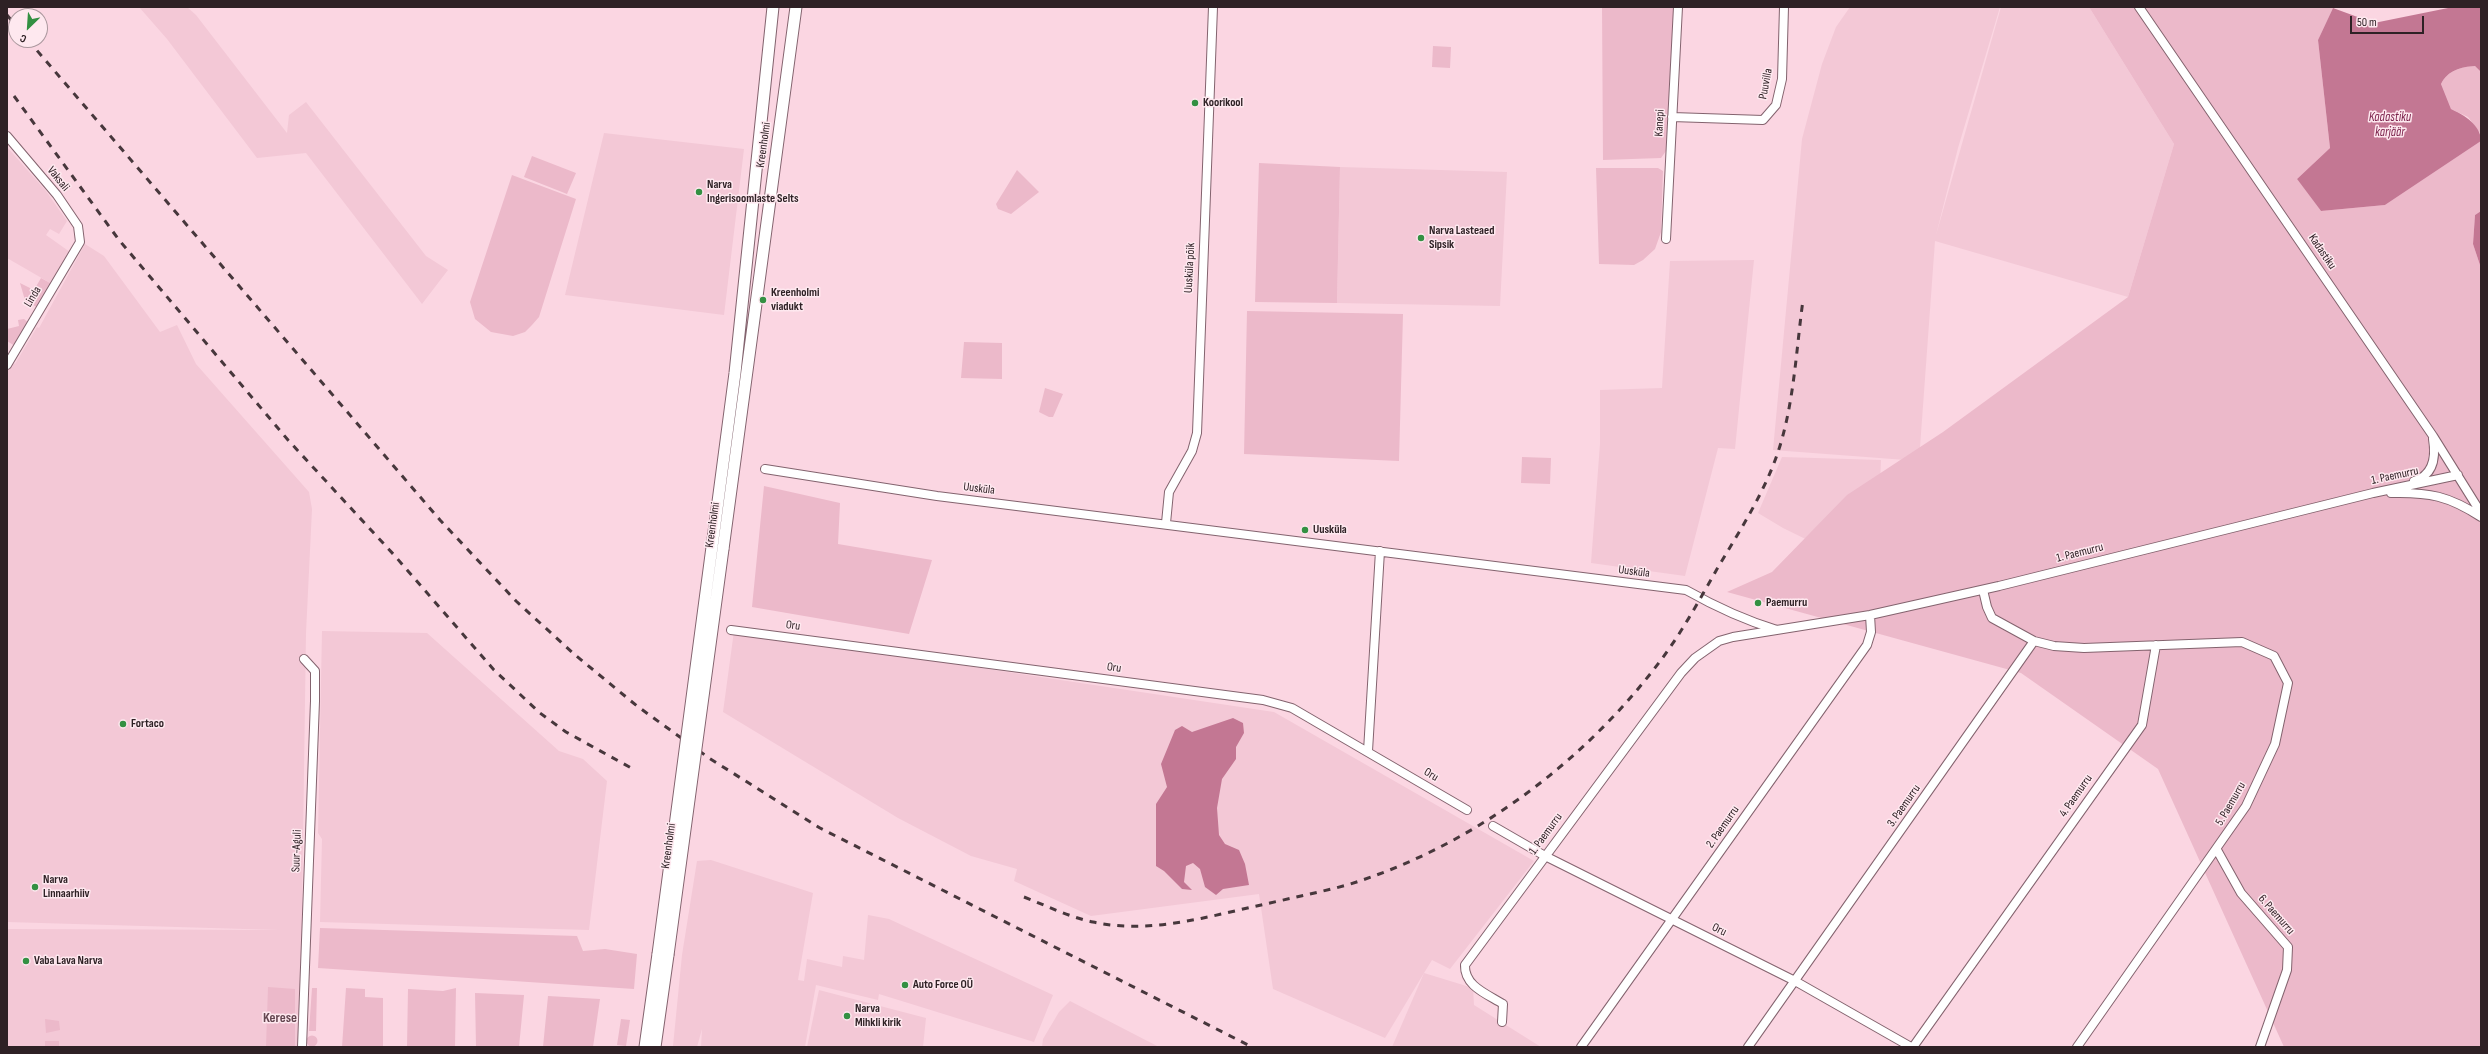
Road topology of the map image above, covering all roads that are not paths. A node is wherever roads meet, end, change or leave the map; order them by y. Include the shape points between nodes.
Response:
1 (774, 7) edge
2 (796, 7) edge
3 (1213, 7) edge
4 (1678, 7) edge
5 (1784, 7) edge
6 (2139, 7) edge
7 (1672, 117) junction
8 (7, 136) edge
9 (1666, 239) dead end
10 (80, 242) joint
11 (7, 364) edge
12 (2433, 436) junction
13 (765, 468) dead end
14 (2458, 475) junction
15 (2373, 493) junction
16 (2481, 513) edge
17 (2481, 517) edge
18 (1166, 523) junction
19 (718, 548) junction
20 (1380, 550) junction
21 (1983, 590) junction
22 (1710, 605) joint
23 (1870, 615) junction
24 (731, 630) dead end
25 (1780, 630) junction
26 (2034, 641) junction
27 (2156, 645) junction
28 (304, 659) dead end
29 (1368, 750) junction
30 (1467, 810) dead end
31 (1493, 826) dead end
32 (2217, 850) junction
33 (1545, 856) junction
34 (1672, 920) junction
35 (663, 954) junction
36 (1795, 981) junction
37 (1502, 1022) dead end
38 (302, 1047) edge
39 (646, 1047) edge
40 (655, 1047) edge
41 (1581, 1047) edge
42 (1748, 1047) edge
43 (1912, 1047) edge
44 (2077, 1047) edge
45 (2260, 1047) edge

1 - 19 main road, Kreenholmi
2 - 19 main road, Kreenholmi
3 - 18 street, Uusküla põik via 1197,433 1192,451 1169,492
4 - 7 street, Kanepi
5 - 7 street, Puuvilla via 1782,79 1776,105 1762,120
6 - 12 street, Kadastiku
7 - 9 street, Kanepi
8 - 10 street, Vaksali via 57,195 78,226
10 - 11 street, Linda
12 - 14 street, Kadastiku
12 - 15 street via 2435,453 2427,473 2421,478
13 - 18 street, Uusküla via 914,492
14 - 15 street, 1. Paemurru
14 - 16 street, Kadastiku
15 - 17 street via 2423,492 2451,500
15 - 21 street, 1. Paemurru
18 - 20 street, Uusküla
19 - 35 main road, Kreenholmi, bridge
20 - 22 street, Uusküla via 1686,590
20 - 29 street
21 - 23 street, 1. Paemurru
21 - 26 street via 1992,618
22 - 25 street, 1. Paemurru via 1750,622
23 - 25 street, 1. Paemurru
23 - 34 street, 2. Paemurru via 1871,632 1867,645
24 - 29 street, Oru via 1262,700 1292,708
25 - 33 street, 1. Paemurru via 1719,641 1695,658
26 - 27 street via 2054,646 2084,648
26 - 36 street, 3. Paemurru
27 - 32 street, 5. Paemurru via 2242,642 2274,656 2288,683 2275,744 2246,806
27 - 43 street, 4. Paemurru via 2142,725
28 - 38 street, Suur-Aguli via 315,671 315,686
29 - 30 street, Oru
31 - 33 street, Oru
32 - 44 street, 5. Paemurru
32 - 45 street, 6. Paemurru via 2241,894 2288,947 2287,970
33 - 34 street, Oru
33 - 37 street, 1. Paemurru via 1465,965 1464,974 1471,984 1503,1004
34 - 36 street, Oru
34 - 41 street, 2. Paemurru
35 - 39 main road, Kreenholmi
35 - 40 main road, Kreenholmi
36 - 42 street, 3. Paemurru
36 - 43 street, Oru

